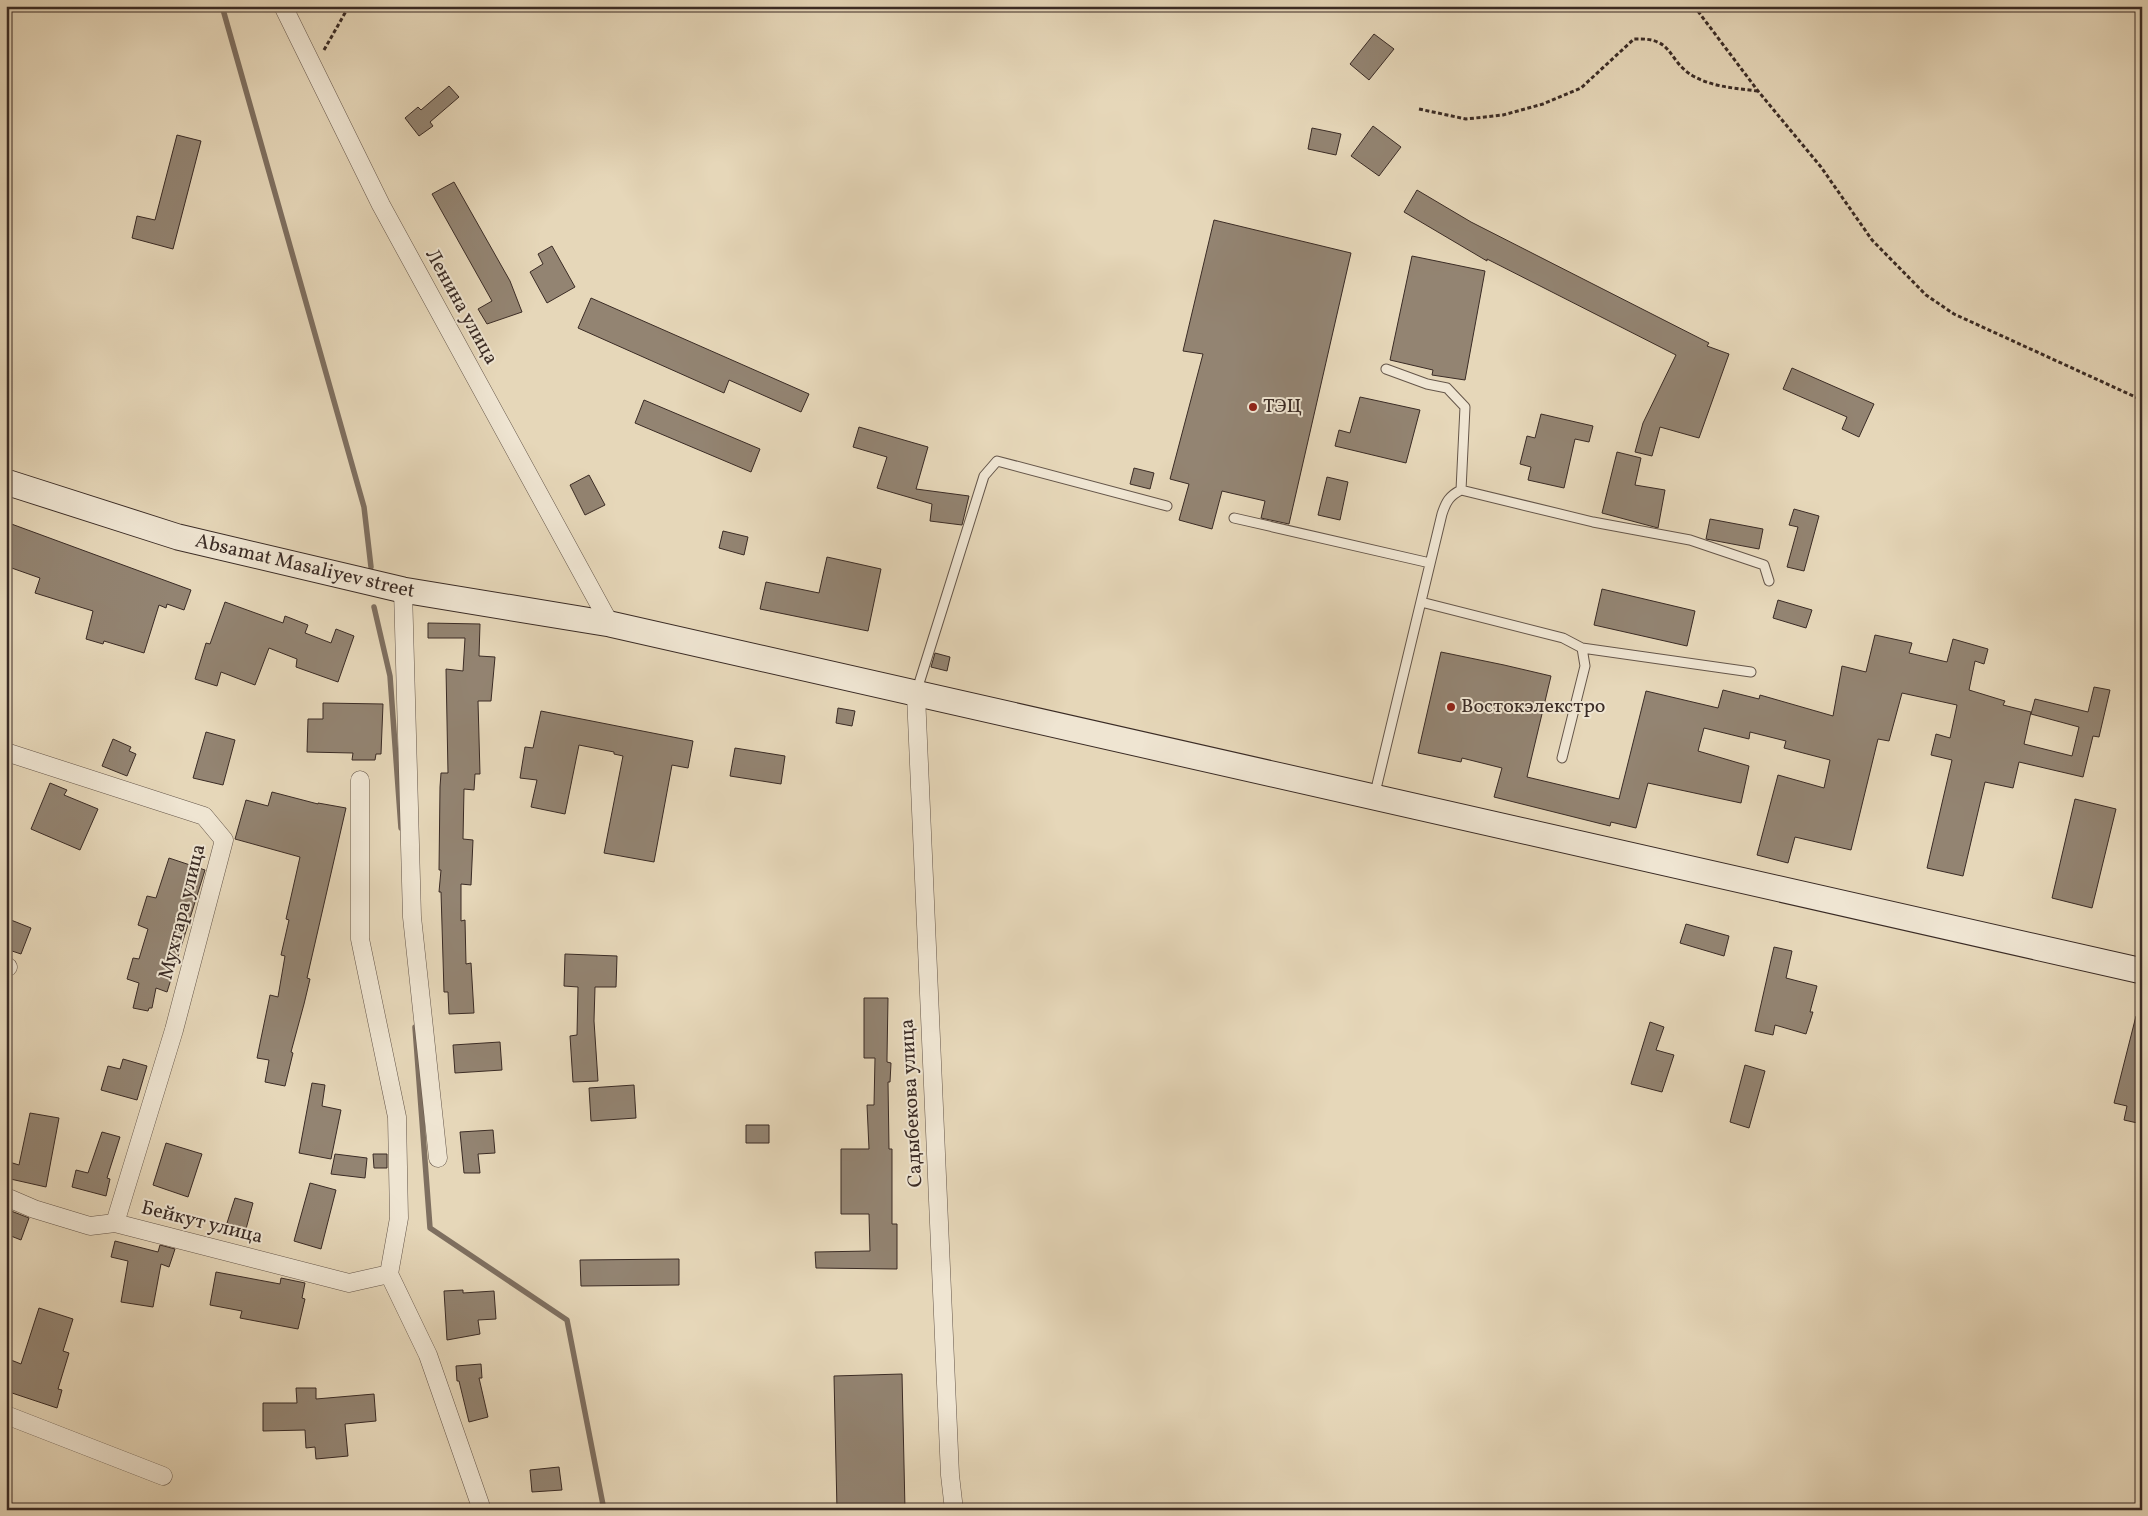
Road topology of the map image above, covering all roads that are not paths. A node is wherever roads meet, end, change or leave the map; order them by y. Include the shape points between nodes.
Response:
1 (283, 6) edge
2 (1386, 369) dead end
3 (6, 482) edge
4 (1461, 490) junction
5 (1167, 506) dead end
6 (1234, 518) dead end
7 (1430, 563) junction
8 (1769, 581) dead end
9 (403, 590) junction
10 (1421, 602) junction
11 (610, 624) junction
12 (1582, 648) junction
13 (1751, 672) dead end
14 (916, 695) junction
15 (6, 752) edge
16 (1562, 758) dead end
17 (360, 780) dead end
18 (1374, 797) junction
19 (2142, 971) edge
20 (438, 1158) dead end
21 (6, 1197) edge
22 (115, 1223) junction
23 (389, 1274) junction
24 (6, 1415) edge
25 (163, 1476) dead end
26 (482, 1510) edge
27 (954, 1510) edge

1 - 11 street, Ленина улица via 382,205
2 - 4 lane via 1447,388 1465,408
3 - 9 street, Absamat Masaliyev street via 178,537
4 - 7 lane via 1446,502
4 - 8 lane via 1594,522 1690,540 1764,565
5 - 14 lane via 997,462 984,476
6 - 7 lane
7 - 10 lane
9 - 11 street, Absamat Masaliyev street
9 - 20 street via 412,917
10 - 12 lane via 1563,638
10 - 18 lane
11 - 14 street, Absamat Masaliyev street
12 - 13 lane
12 - 16 lane via 1585,666
14 - 18 street, Absamat Masaliyev street
14 - 27 street, Садыбекова улица via 949,1465
15 - 22 street, Мухтара улица via 204,816 224,840 174,1030
17 - 23 street via 360,939 397,1117 399,1218
18 - 19 street, Absamat Masaliyev street
21 - 22 street, Бейкут улица via 90,1226
22 - 23 street, Бейкут улица via 349,1283
23 - 26 street via 428,1354
24 - 25 street

